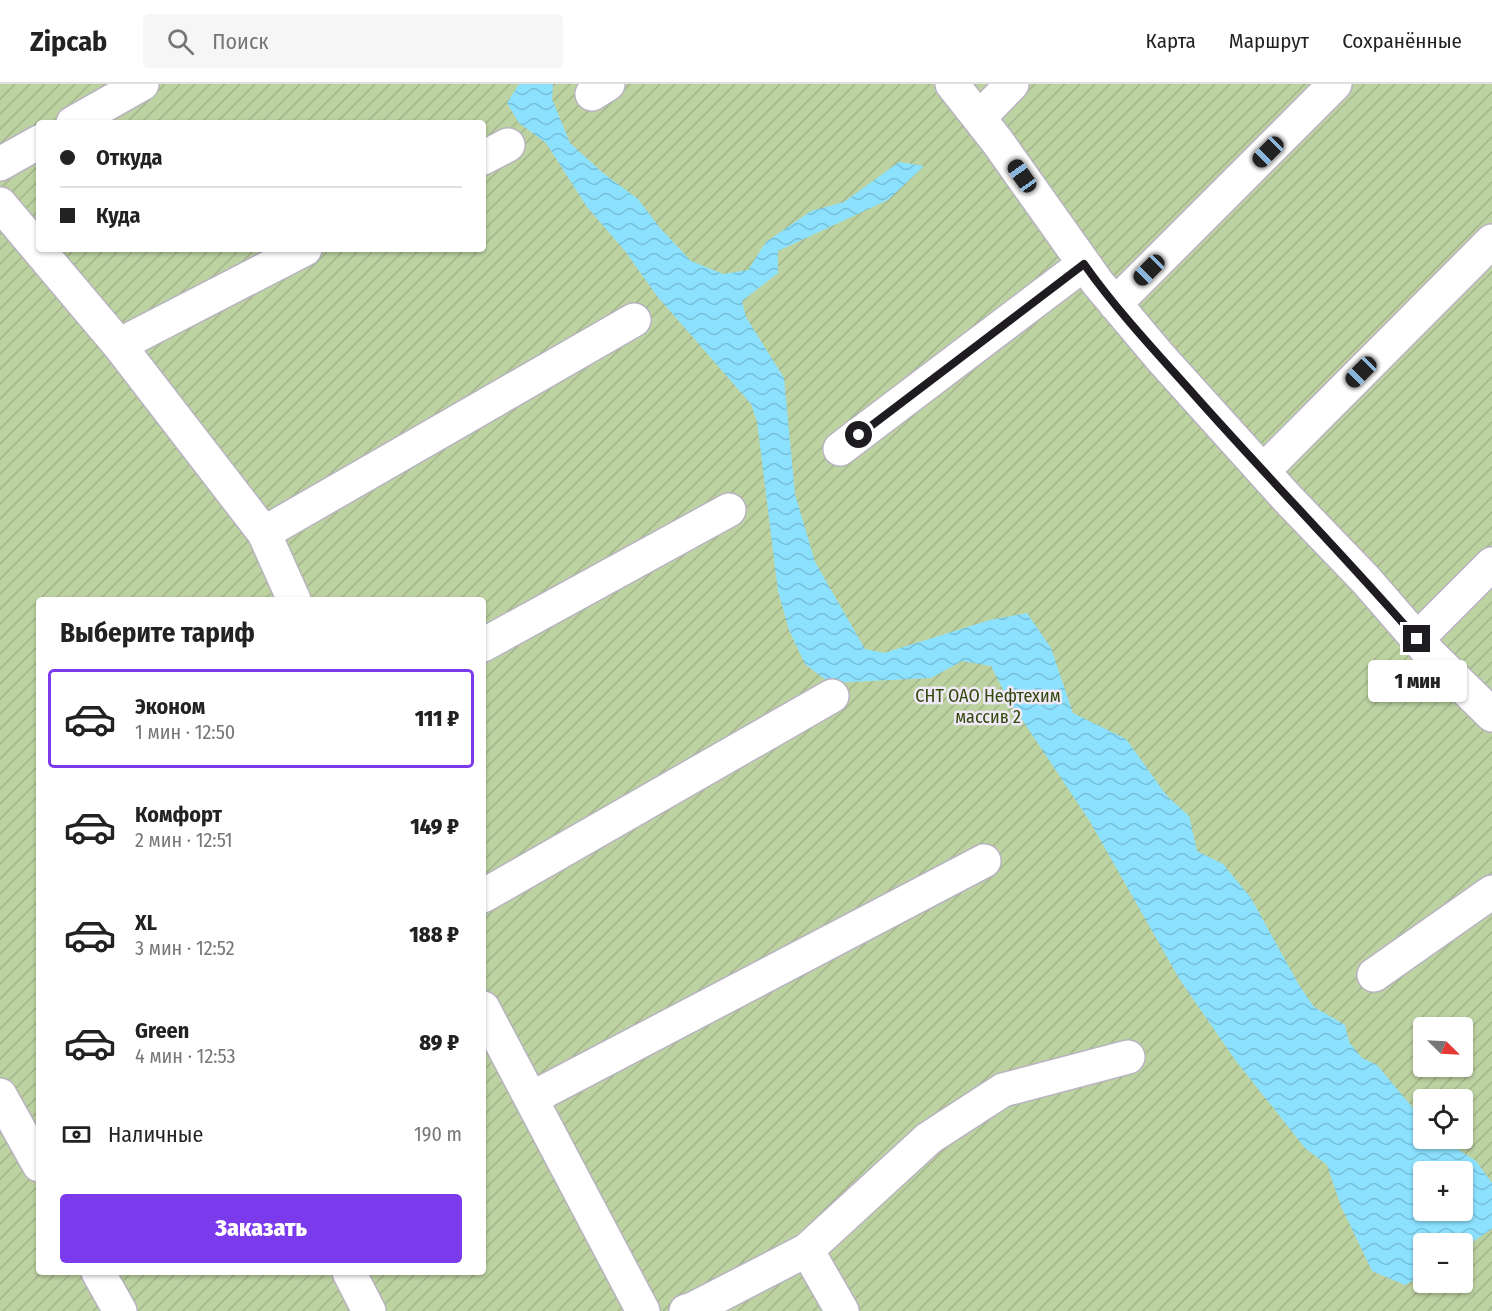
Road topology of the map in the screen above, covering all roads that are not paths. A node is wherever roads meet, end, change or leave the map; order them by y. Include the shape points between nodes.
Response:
1 (142, 84) edge
2 (952, 84) edge
3 (1012, 84) edge
4 (1335, 84) edge
5 (979, 118) junction
6 (78, 120) edge
7 (36, 144) edge
8 (0, 164) edge
9 (0, 204) edge
10 (1492, 241) edge
11 (36, 247) edge
12 (41, 252) edge
13 (299, 252) edge
14 (1084, 264) junction
15 (1115, 304) junction
16 (634, 320) dead end
17 (119, 345) junction
18 (840, 449) dead end
19 (1263, 471) junction
20 (729, 510) dead end
21 (264, 533) junction
22 (1492, 564) edge
23 (293, 597) edge
24 (1417, 639) junction
25 (486, 643) edge
26 (832, 696) dead end
27 (1492, 715) edge
28 (984, 861) dead end
29 (1492, 892) edge
30 (486, 894) edge
31 (1374, 975) dead end
32 (486, 1014) edge
33 (1128, 1057) dead end
34 (0, 1095) edge
35 (532, 1098) junction
36 (36, 1160) edge
37 (807, 1250) junction
38 (100, 1275) edge
39 (351, 1275) edge
40 (691, 1310) edge
41 (120, 1311) edge
42 (369, 1311) edge
43 (643, 1311) edge
44 (842, 1311) edge

1 - 6 lane
2 - 5 lane
3 - 5 lane
4 - 15 lane
5 - 14 lane
7 - 8 lane
9 - 11 lane
10 - 19 lane
12 - 17 lane
13 - 17 lane
14 - 15 lane
14 - 18 lane
15 - 19 lane
16 - 21 lane
17 - 21 lane
19 - 24 lane
20 - 25 lane
21 - 23 lane
22 - 24 lane
24 - 27 lane
26 - 30 lane
28 - 35 lane
29 - 31 lane
32 - 35 lane
33 - 37 lane via 1003,1090 929,1138
34 - 36 lane
35 - 43 lane
37 - 40 lane
37 - 44 lane
38 - 41 lane
39 - 42 lane

